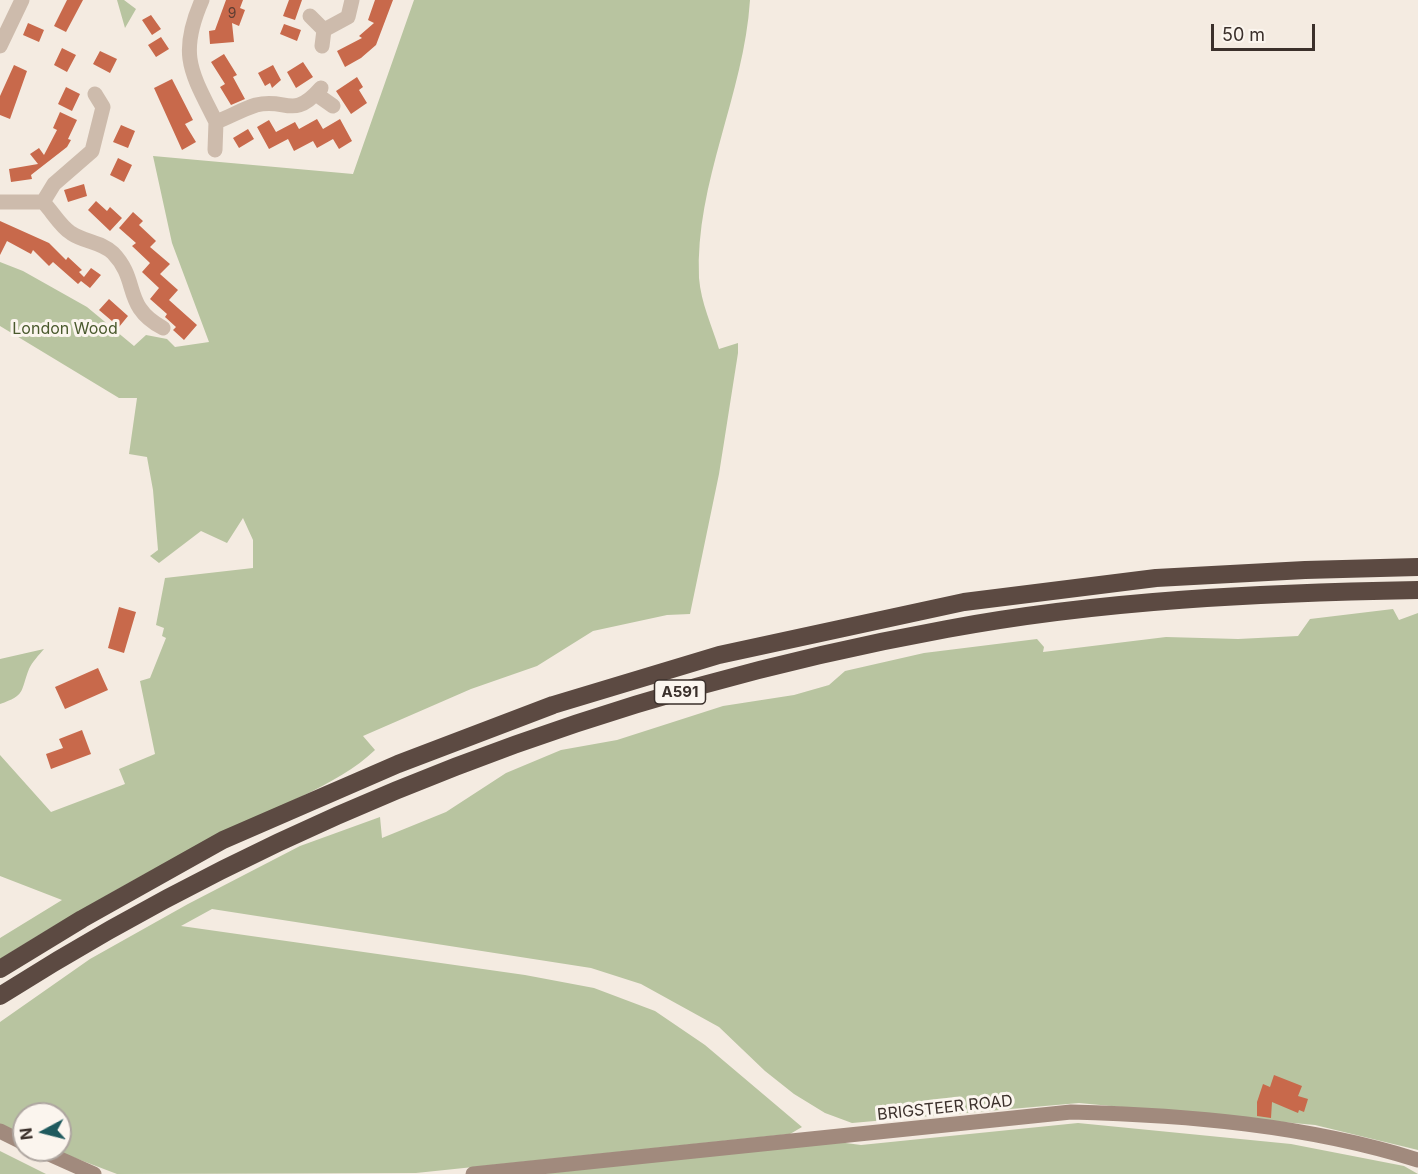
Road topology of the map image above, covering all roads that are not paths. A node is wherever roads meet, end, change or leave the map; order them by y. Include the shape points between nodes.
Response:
1 (22, 0) edge
2 (202, 0) edge
3 (352, 0) edge
4 (310, 16) dead end
5 (324, 30) junction
6 (0, 46) edge
7 (322, 46) dead end
8 (95, 94) dead end
9 (333, 106) dead end
10 (216, 123) junction
11 (215, 150) dead end
12 (0, 202) edge
13 (43, 202) junction
14 (163, 328) dead end
15 (1418, 567) edge
16 (1418, 590) edge
17 (0, 969) edge
18 (0, 996) edge
19 (1418, 1160) edge
20 (67, 1162) edge
21 (94, 1174) edge
22 (473, 1174) edge

1 - 6 street
2 - 10 street via 188,39 189,55 196,82
3 - 5 street via 348,17
4 - 5 street
5 - 7 street
8 - 13 street via 103,107 92,151 54,184
9 - 10 street via 318,91 296,107 256,105
10 - 11 street
12 - 13 street
13 - 14 street via 68,231 112,252 126,270 133,299 148,320
15 - 17 highway, A591 via 1156,578 964,602 719,655 553,705 398,764 223,840
16 - 18 highway, A591 via 1268,592 1076,610 948,628 759,669 614,711 444,769 231,864 51,963
19 - 22 street, BRIGSTEER ROAD via 1304,1132 1132,1114 1071,1112
20 - 21 street

